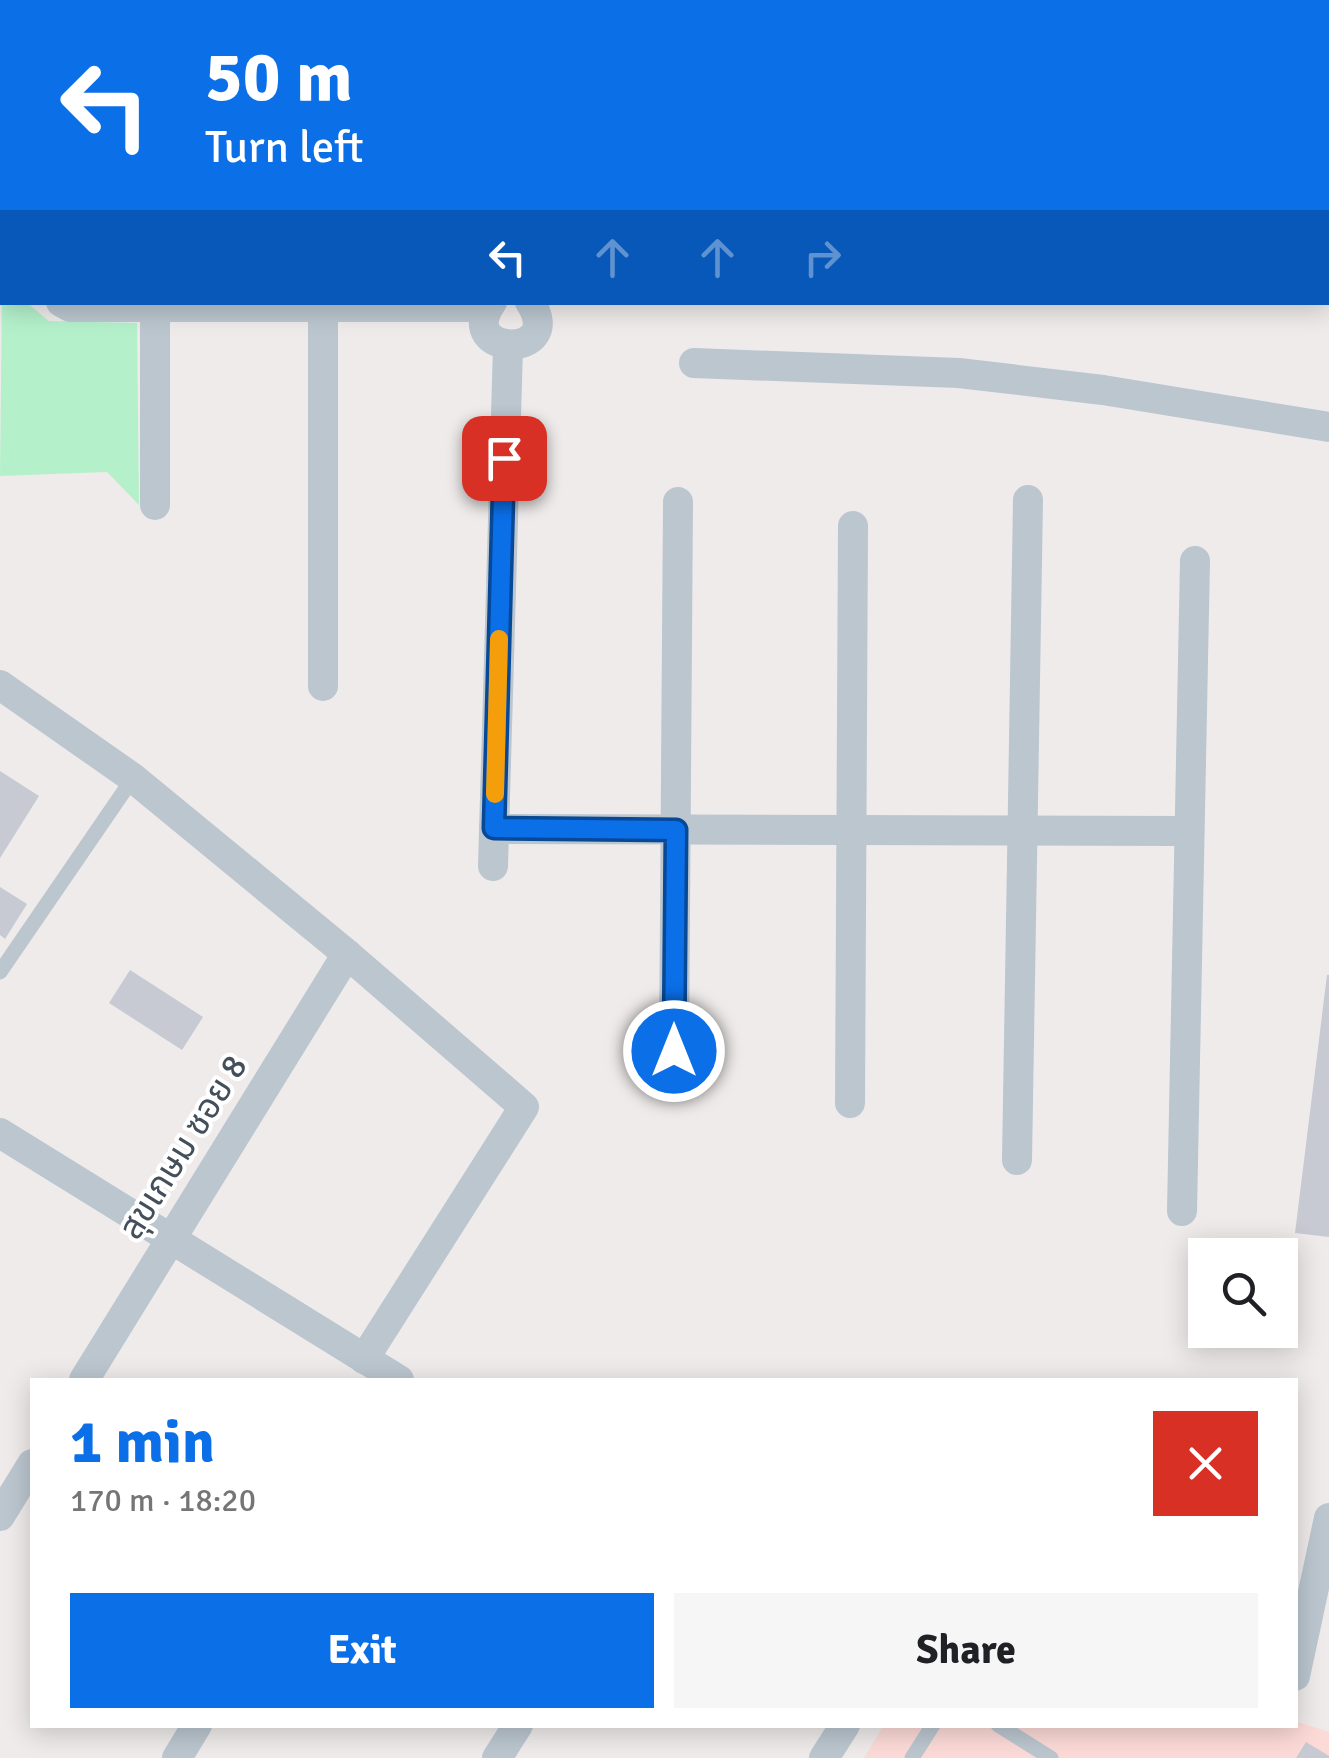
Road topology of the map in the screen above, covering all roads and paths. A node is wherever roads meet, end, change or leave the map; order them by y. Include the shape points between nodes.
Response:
1 (66, 305) edge
2 (336, 305) edge
3 (490, 305) edge
4 (532, 305) edge
5 (172, 306) edge
6 (508, 347) junction
7 (694, 363) dead end
8 (1329, 428) edge
9 (1028, 500) dead end
10 (678, 502) dead end
11 (154, 506) dead end
12 (853, 526) dead end
13 (1195, 561) dead end
14 (0, 685) edge
15 (323, 686) dead end
16 (133, 778) junction
17 (494, 828) junction
18 (852, 829) junction
19 (676, 830) junction
20 (1022, 830) junction
21 (1190, 830) junction
22 (493, 866) dead end
23 (347, 954) junction
24 (0, 972) edge
25 (674, 1051) dead end
26 (850, 1103) dead end
27 (0, 1133) edge
28 (1016, 1160) dead end
29 (1182, 1211) dead end
30 (170, 1240) junction
31 (364, 1358) junction
32 (85, 1378) edge
33 (396, 1378) edge
34 (30, 1467) edge
35 (0, 1516) edge
36 (1329, 1518) edge
37 (1298, 1662) edge
38 (195, 1728) edge
39 (516, 1728) edge
40 (843, 1728) edge
41 (931, 1728) edge
42 (1003, 1728) edge
43 (176, 1758) edge
44 (498, 1758) edge
45 (824, 1758) edge
46 (912, 1758) edge
47 (1051, 1758) edge

1 - 5 street
2 - 3 street
2 - 5 street
2 - 15 street
3 - 6 street via 485,327
4 - 6 street via 536,330 527,342
5 - 11 street
6 - 17 street
7 - 8 street via 959,373
9 - 20 street
10 - 19 street
12 - 18 street
13 - 21 street
14 - 16 street
16 - 23 street
16 - 24 lane
17 - 19 street
17 - 22 street
18 - 19 street
18 - 20 street
18 - 26 street
19 - 25 street
20 - 21 street
20 - 28 street
21 - 29 street
23 - 30 street, สุขเกษม ซอย 8
23 - 31 street via 524,1107
27 - 30 street
30 - 31 street
30 - 32 street, สุขเกษม ซอย 8
31 - 33 street
34 - 35 street
36 - 37 street
38 - 43 street
39 - 44 street
40 - 45 street
41 - 46 lane
42 - 47 lane

